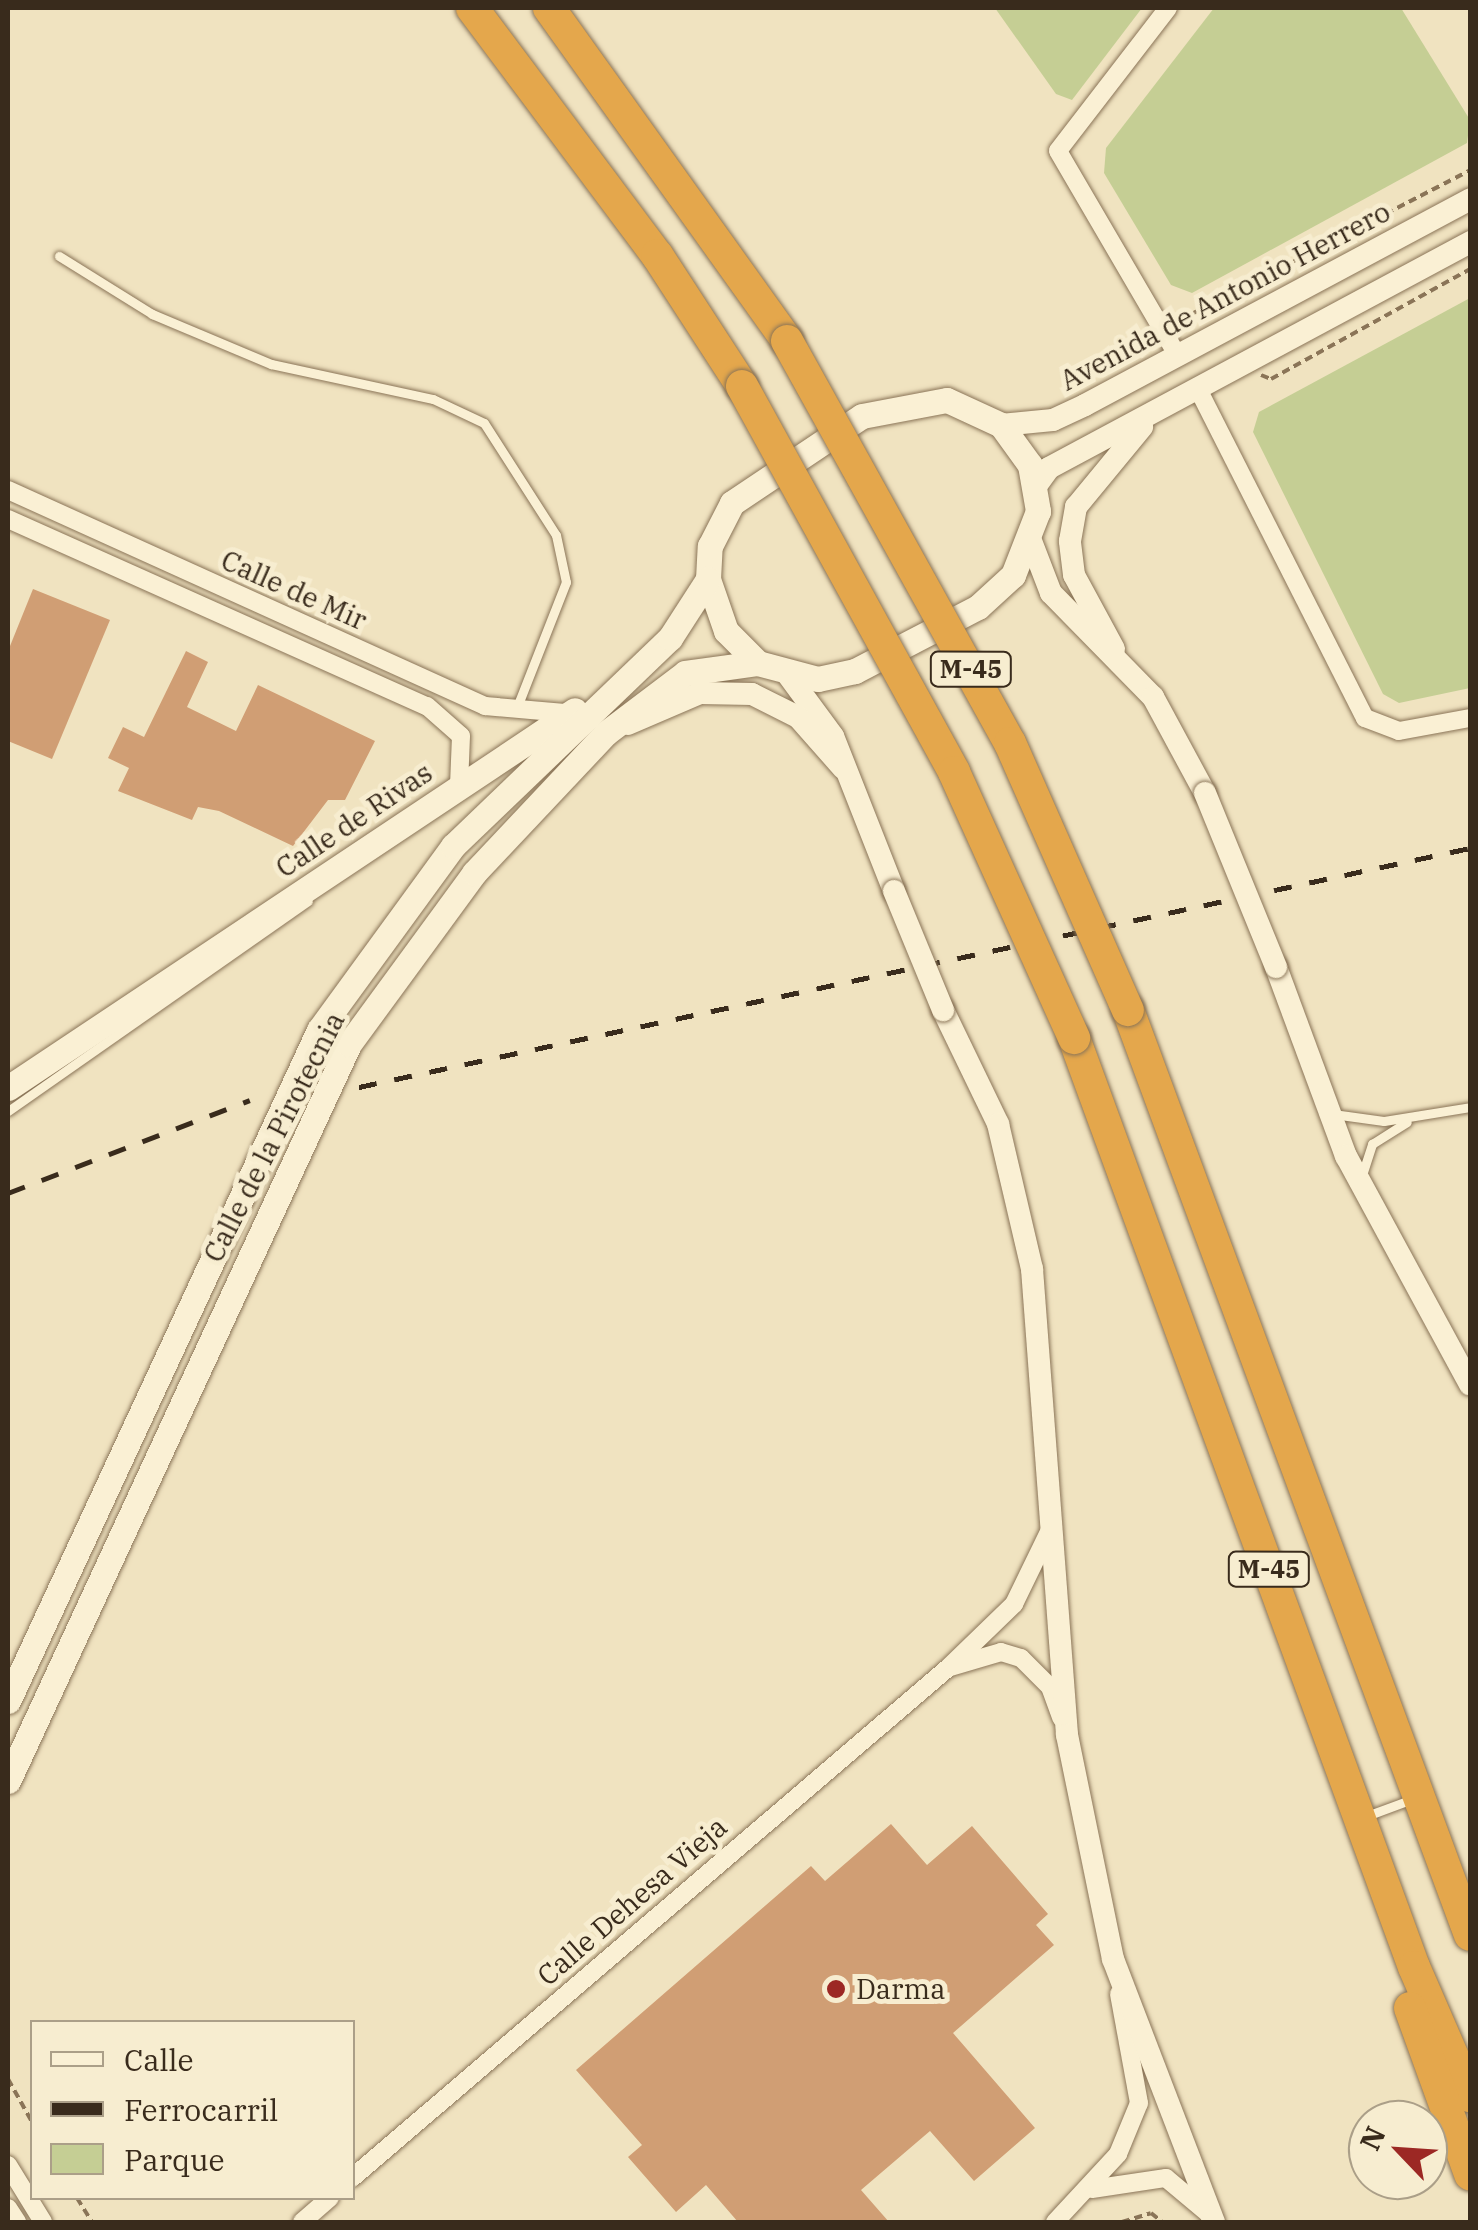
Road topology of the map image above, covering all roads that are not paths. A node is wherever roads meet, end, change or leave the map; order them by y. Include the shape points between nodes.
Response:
1 (472, 8) edge
2 (549, 8) edge
3 (1168, 8) edge
4 (1470, 199) edge
5 (1470, 242) edge
6 (59, 256) dead end
7 (1178, 356) junction
8 (1198, 389) junction
9 (1159, 410) junction
10 (1001, 424) junction
11 (1036, 486) junction
12 (8, 490) edge
13 (8, 519) edge
14 (1031, 540) junction
15 (708, 579) junction
16 (1118, 657) junction
17 (758, 663) junction
18 (788, 675) junction
19 (594, 705) junction
20 (565, 713) junction
21 (513, 714) junction
22 (1470, 718) edge
23 (606, 733) junction
24 (843, 768) junction
25 (458, 786) junction
26 (350, 862) junction
27 (8, 1088) edge
28 (1470, 1107) edge
29 (8, 1111) edge
30 (1330, 1114) junction
31 (1413, 1120) junction
32 (1361, 1182) junction
33 (1470, 1384) edge
34 (1055, 1517) junction
35 (1346, 1582) junction
36 (1281, 1603) junction
37 (949, 1667) junction
38 (8, 1701) edge
39 (1068, 1735) junction
40 (8, 1781) edge
41 (1418, 1797) junction
42 (1360, 1818) junction
43 (1470, 1872) edge
44 (1470, 1935) edge
45 (1113, 1959) junction
46 (1470, 2096) edge
47 (8, 2165) edge
48 (1470, 2174) edge
49 (355, 2175) edge
50 (1087, 2190) junction
51 (328, 2200) edge
52 (8, 2208) edge
53 (1213, 2220) edge
54 (17, 2222) edge
55 (42, 2222) edge
56 (302, 2222) edge
57 (1054, 2222) edge

1 - 36 highway, M-45, bridge via 657,255 742,386 954,772 1074,1038
2 - 35 highway, M-45, bridge via 787,341 1010,742 1128,1010
3 - 7 street via 1058,152
4 - 7 street, Avenida de Antonio Herrero
5 - 8 street
6 - 21 lane via 152,314 270,364 433,400 484,423 556,534 566,582
7 - 10 street, Avenida de Antonio Herrero via 1053,420
8 - 9 street
8 - 22 street via 1365,718 1399,731
9 - 11 street via 1049,468
9 - 16 street via 1076,507 1074,575
10 - 11 main road
10 - 15 main road via 947,400 862,416 732,503 710,546
11 - 14 main road
12 - 21 street, Calle de Mir
13 - 25 street, Calle de Mir via 427,706 461,736
14 - 16 street via 1051,593
14 - 18 main road via 978,607 923,640 855,671
15 - 17 main road via 726,631
15 - 19 main road, Calle de Rivas via 670,638
16 - 30 street, bridge via 1153,697 1205,793
17 - 18 main road
17 - 23 main road, Calle de la Pirotecnia via 685,673
18 - 24 street via 833,736
19 - 20 main road, Calle de Rivas
19 - 38 main road, Calle de la Pirotecnia via 453,846 319,1030
20 - 21 street, Calle de Mir
20 - 25 main road, Calle de Rivas
23 - 24 street via 688,696 752,694 798,718
23 - 40 main road, Calle de la Pirotecnia via 474,873 349,1044
24 - 34 street, bridge via 998,1124 1032,1269
25 - 26 main road, Calle de Rivas
26 - 27 main road, Calle de Rivas
26 - 29 lane via 286,922
28 - 31 lane
30 - 31 lane
30 - 32 street
31 - 32 lane via 1372,1144
32 - 33 street
34 - 37 street, Calle Dehesa Vieja via 1014,1604
34 - 39 street
35 - 41 highway, M-45
35 - 43 highway
36 - 42 highway, M-45
36 - 48 highway
37 - 39 street, Calle Dehesa Vieja via 990,1653 1021,1658 1050,1687
37 - 49 street, Calle Dehesa Vieja
39 - 45 street
41 - 42 lane
41 - 44 highway, M-45
42 - 46 highway, M-45
45 - 50 street via 1138,2103 1118,2154
45 - 53 street
47 - 55 street
50 - 53 street via 1121,2178 1166,2178
50 - 57 street
51 - 56 street
52 - 54 street

